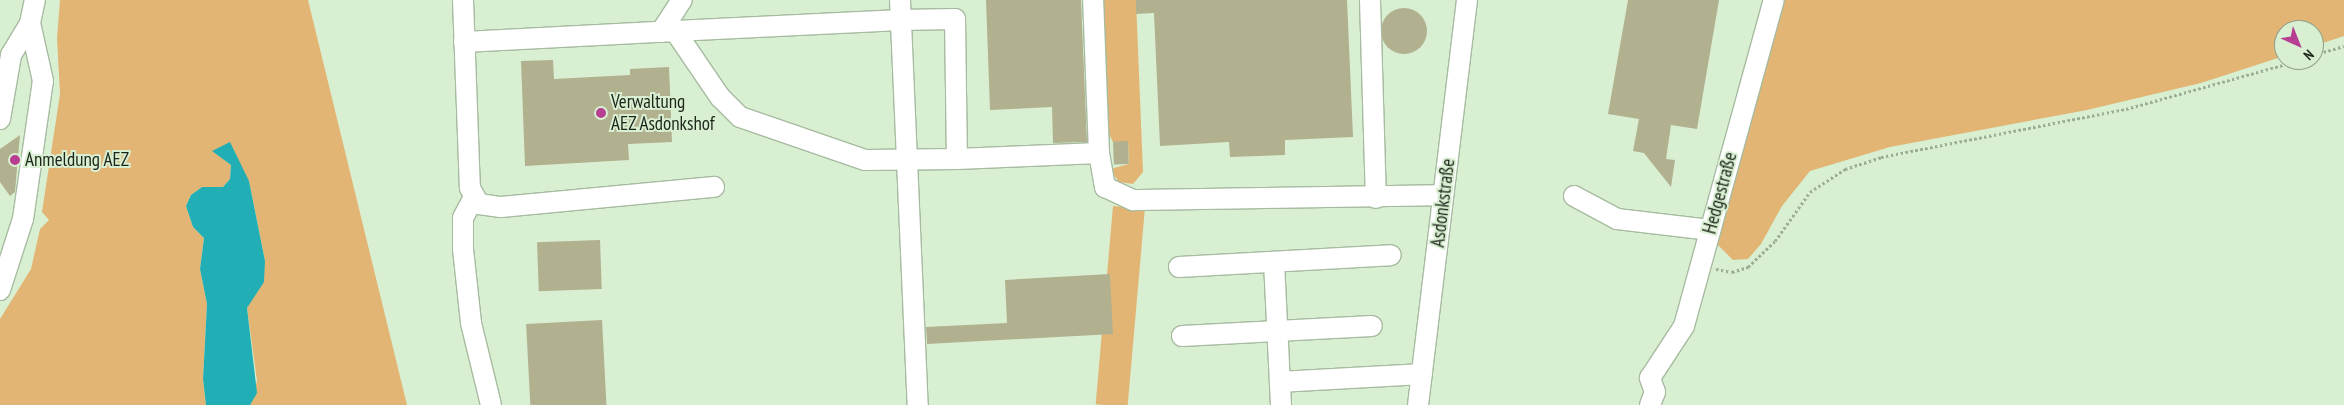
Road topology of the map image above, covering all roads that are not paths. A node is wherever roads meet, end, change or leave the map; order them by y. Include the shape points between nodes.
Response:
1 (35, 0) edge
2 (463, 0) edge
3 (682, 0) edge
4 (900, 0) edge
5 (1093, 0) edge
6 (1370, 0) edge
7 (1467, 0) edge
8 (1774, 0) edge
9 (901, 20) junction
10 (30, 23) junction
11 (668, 32) junction
12 (464, 42) junction
13 (0, 119) edge
14 (1099, 154) junction
15 (907, 160) junction
16 (957, 160) junction
17 (714, 186) dead end
18 (1443, 196) junction
19 (1574, 196) dead end
20 (1376, 198) junction
21 (473, 199) junction
22 (1710, 230) junction
23 (1391, 255) dead end
24 (1274, 262) junction
25 (1179, 267) dead end
26 (0, 290) edge
27 (1372, 326) dead end
28 (1277, 331) junction
29 (1182, 336) dead end
30 (1422, 374) junction
31 (1280, 382) junction
32 (491, 405) edge
33 (918, 405) edge
34 (1281, 405) edge
35 (1418, 405) edge
36 (1650, 405) edge

1 - 10 street
2 - 12 street
3 - 11 street
4 - 9 street
5 - 14 street
6 - 20 street
7 - 18 street, Asdonkstraße
8 - 22 street, Hedgestraße
9 - 11 street
9 - 15 street
9 - 16 street via 955,19
10 - 13 street via 11,55
10 - 26 street via 43,80 23,219
11 - 12 street
11 - 15 street via 720,98 740,117 851,158
12 - 21 street
14 - 16 street
14 - 20 street via 1105,187 1122,198 1316,194
15 - 16 street
15 - 33 street
17 - 21 street via 501,207 488,207
18 - 20 street
18 - 30 street, Asdonkstraße
19 - 22 street via 1617,219
21 - 32 street via 463,218 464,249 472,324
22 - 36 street, Hedgestraße via 1684,326 1650,378 1655,392
23 - 24 street
24 - 25 street
24 - 28 street
27 - 28 street
28 - 29 street
28 - 31 street
30 - 31 street
30 - 35 street, Asdonkstraße
31 - 34 street

